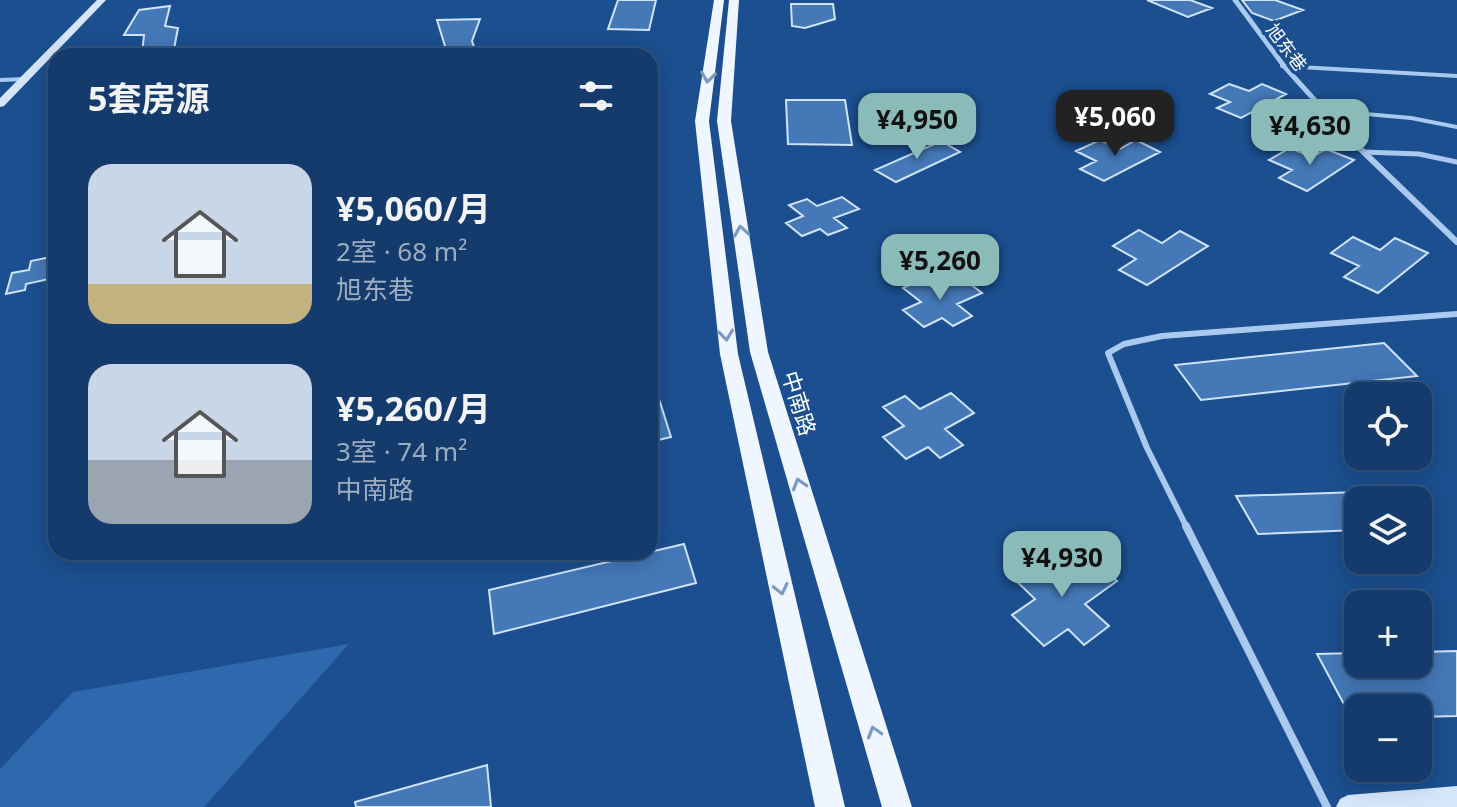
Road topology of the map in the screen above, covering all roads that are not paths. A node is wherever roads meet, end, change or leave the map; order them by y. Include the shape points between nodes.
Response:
1 (102, 0) edge
2 (719, 0) edge
3 (734, 0) edge
4 (1235, 0) edge
5 (55, 48) edge
6 (48, 55) edge
7 (1282, 66) junction
8 (1457, 76) edge
9 (25, 79) junction
10 (0, 80) edge
11 (0, 104) edge
12 (1320, 110) junction
13 (1457, 127) edge
14 (1360, 151) junction
15 (1457, 162) edge
16 (1457, 242) edge
17 (1457, 314) edge
18 (1457, 798) edge
19 (830, 807) edge
20 (897, 807) edge
21 (1327, 807) edge
22 (1348, 807) edge

1 - 5 street
2 -> 19 main road via 702,121 729,354
20 -> 3 main road, 中南路 via 759,352 724,121
4 - 7 street, 旭东巷
6 - 9 street
7 - 8 lane
7 - 12 street, 旭东巷
9 - 10 lane
9 - 11 street
12 - 13 lane
12 - 14 street, 旭东巷
14 - 15 lane
14 - 16 street, 旭东巷
17 - 21 lane via 1162,336 1108,353 1147,448
18 - 22 street

